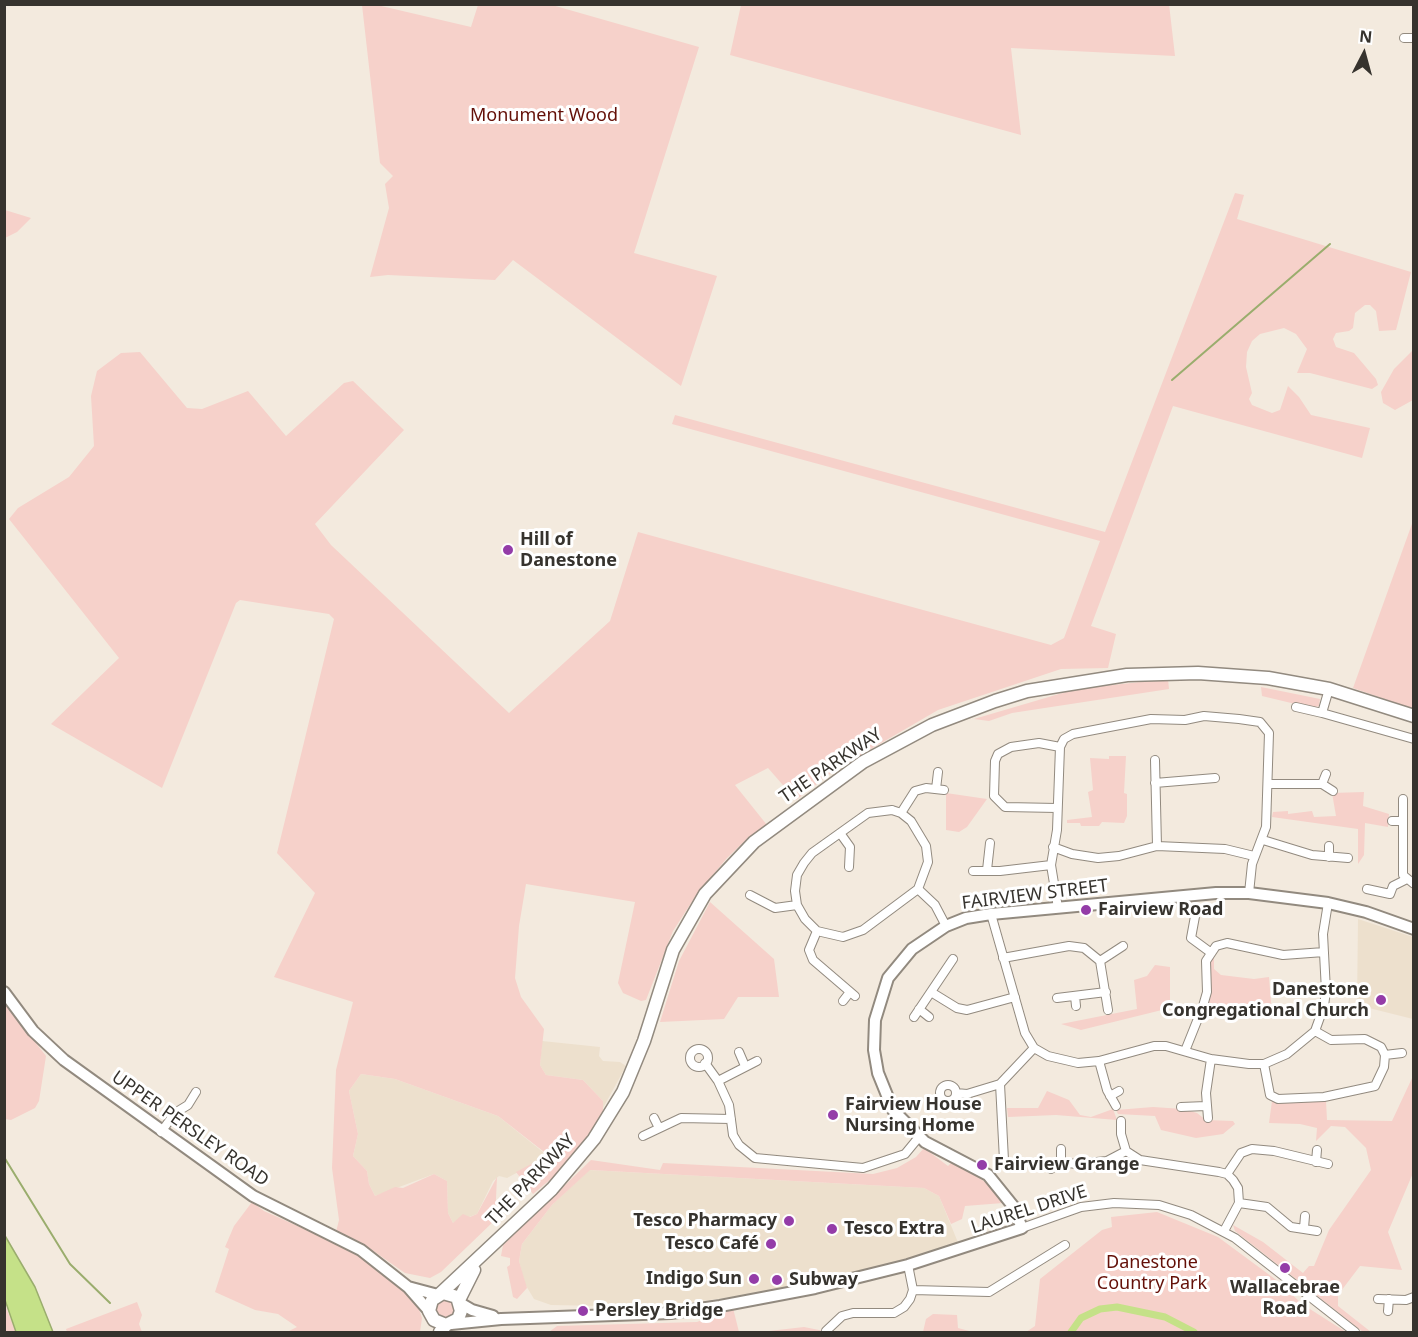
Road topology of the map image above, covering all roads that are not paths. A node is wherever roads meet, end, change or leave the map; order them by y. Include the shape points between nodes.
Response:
1 (1404, 38) dead end
2 (1413, 38) edge
3 (1329, 689) junction
4 (1296, 707) dead end
5 (1322, 713) junction
6 (1413, 716) edge
7 (1413, 739) edge
8 (1060, 747) junction
9 (1155, 760) dead end
10 (938, 772) dead end
11 (1326, 774) dead end
12 (1215, 778) dead end
13 (1155, 783) junction
14 (1268, 784) junction
15 (1322, 784) junction
16 (1333, 791) dead end
17 (1403, 799) dead end
18 (1057, 808) junction
19 (901, 813) junction
20 (1392, 821) dead end
21 (1403, 821) junction
22 (840, 833) junction
23 (1263, 840) junction
24 (990, 843) dead end
25 (1157, 846) junction
26 (1329, 846) dead end
27 (1053, 847) junction
28 (1254, 856) junction
29 (1329, 857) junction
30 (1348, 858) dead end
31 (1051, 865) junction
32 (849, 867) dead end
33 (987, 870) junction
34 (973, 871) dead end
35 (1405, 880) junction
36 (1413, 884) edge
37 (918, 889) junction
38 (1367, 889) dead end
39 (1249, 893) junction
40 (750, 895) dead end
41 (1328, 903) junction
42 (797, 904) junction
43 (1058, 908) junction
44 (1196, 911) dead end
45 (991, 914) junction
46 (946, 926) junction
47 (1413, 929) edge
48 (817, 932) junction
49 (1123, 946) dead end
50 (1210, 952) junction
51 (1324, 952) junction
52 (1003, 958) junction
53 (953, 959) dead end
54 (1100, 961) junction
55 (4, 992) edge
56 (931, 992) junction
57 (1106, 992) junction
58 (1075, 996) junction
59 (1015, 997) junction
60 (1057, 998) dead end
61 (843, 1001) dead end
62 (1076, 1006) dead end
63 (920, 1009) junction
64 (1108, 1010) dead end
65 (914, 1017) dead end
66 (929, 1017) dead end
67 (1315, 1031) junction
68 (1034, 1048) junction
69 (1185, 1051) junction
70 (739, 1052) dead end
71 (1402, 1053) dead end
72 (1384, 1055) junction
73 (1211, 1059) junction
74 (757, 1061) dead end
75 (1099, 1061) junction
76 (705, 1063) dead end
77 (1264, 1064) junction
78 (745, 1066) junction
79 (718, 1081) junction
80 (1000, 1084) junction
81 (1119, 1091) dead end
82 (196, 1092) dead end
83 (956, 1093) dead end
84 (1110, 1096) junction
85 (1116, 1106) dead end
86 (1206, 1106) junction
87 (1181, 1107) dead end
88 (654, 1118) dead end
89 (1208, 1118) dead end
90 (731, 1119) junction
91 (1121, 1121) dead end
92 (659, 1128) junction
93 (161, 1132) junction
94 (643, 1136) dead end
95 (919, 1137) junction
96 (1061, 1149) dead end
97 (1317, 1150) dead end
98 (1126, 1151) junction
99 (1004, 1160) dead end
100 (1061, 1162) junction
101 (1316, 1162) junction
102 (1328, 1164) dead end
103 (1051, 1169) dead end
104 (1227, 1174) junction
105 (1239, 1203) junction
106 (1305, 1215) dead end
107 (1022, 1228) junction
108 (1304, 1228) junction
109 (1224, 1231) junction
110 (1317, 1231) dead end
111 (1065, 1245) dead end
112 (489, 1250) junction
113 (908, 1265) junction
114 (408, 1287) junction
115 (913, 1290) junction
116 (439, 1294) junction
117 (1413, 1297) edge
118 (1377, 1299) dead end
119 (1389, 1299) junction
120 (460, 1302) junction
121 (1388, 1311) dead end
122 (430, 1313) junction
123 (501, 1319) junction
124 (445, 1327) edge
125 (826, 1331) edge
126 (428, 1332) edge
127 (1355, 1332) edge

1 - 2 street
3 - 5 street
3 - 6 main road, THE PARKWAY
3 - 112 main road, THE PARKWAY via 1230,674 1160,673 1086,680 1027,691 959,714 863,762 754,842 705,894 673,950 644,1041 617,1101 581,1156
4 - 5 street
5 - 7 street
8 - 14 street via 1073,734 1151,719 1204,716 1260,722 1269,733
8 - 18 street
8 - 18 street via 1039,743 1011,747 998,754 995,761 994,796 1005,807
9 - 13 street
10 - 19 street via 940,789 915,791
11 - 15 street
12 - 13 street
13 - 25 street
14 - 15 street
14 - 23 street
15 - 16 street
17 - 21 street
18 - 27 street
19 - 22 street via 868,813
19 - 37 street via 920,831 926,846 926,872
20 - 21 street
21 - 35 street
22 - 32 street via 850,847
22 - 42 street via 804,863 797,875
23 - 28 street
23 - 29 street
24 - 33 street
25 - 27 street via 1098,858
25 - 28 street via 1225,849
26 - 29 street
27 - 31 street
28 - 39 street
29 - 30 street
31 - 33 street
31 - 43 street
33 - 34 street
35 - 36 street
35 - 38 street via 1393,886 1390,894
37 - 46 street via 935,905
37 - 48 street via 863,930 843,937
39 - 41 street, FAIRVIEW STREET
39 - 43 street, FAIRVIEW STREET via 1182,894
40 - 42 street via 775,908
41 - 47 street, FAIRVIEW STREET
41 - 51 street
42 - 48 street
43 - 45 street, FAIRVIEW STREET
44 - 50 street via 1191,938
45 - 46 street, FAIRVIEW STREET
45 - 52 street
46 - 95 street, FAIRVIEW STREET via 912,949 896,967 882,991 875,1020 874,1057 881,1085 893,1110
48 - 61 street via 809,950 813,960 853,994
49 - 54 street
50 - 51 street via 1227,943 1283,955
50 - 69 street via 1204,967 1203,1006
51 - 67 street via 1326,990
52 - 54 street via 1069,946 1084,948
52 - 59 street
53 - 56 street
54 - 57 street
55 - 93 street, UPPER PERSLEY ROAD via 44,1043
56 - 59 street via 966,1010
56 - 63 street
57 - 58 street
57 - 64 street
58 - 60 street
58 - 62 street
59 - 68 street via 1025,1033
63 - 65 street
63 - 66 street
67 - 72 street via 1330,1040 1372,1041
67 - 77 street via 1287,1054
68 - 75 street via 1078,1064
68 - 80 street
69 - 73 street
69 - 75 street via 1154,1046
70 - 78 street
71 - 72 street
72 - 77 street via 1381,1079 1375,1086 1324,1097 1278,1099 1270,1095
73 - 77 street
73 - 86 street
74 - 78 street
75 - 84 street
76 - 79 street
78 - 79 street
79 - 90 street
80 - 83 street via 967,1094
80 - 99 street
81 - 84 street
82 - 93 street
84 - 85 street
86 - 87 street
86 - 89 street
88 - 92 street
90 - 92 street via 681,1118
90 - 95 street via 739,1145 749,1155 767,1161 863,1168 905,1154
91 - 98 street
92 - 94 street
93 - 114 street, UPPER PERSLEY ROAD via 253,1196 361,1250
95 - 107 street, FAIRVIEW STREET via 988,1175 1013,1206
96 - 100 street
97 - 101 street
98 - 100 street via 1099,1162
98 - 104 street via 1149,1164
100 - 103 street
101 - 102 street
101 - 104 street via 1252,1149 1241,1153
104 - 105 street via 1238,1188
105 - 108 street via 1267,1208 1291,1227
105 - 109 street
106 - 108 street
107 - 109 street, LAUREL DRIVE via 1081,1207 1114,1203 1159,1205
107 - 113 street, LAUREL DRIVE
108 - 110 street
109 - 127 street, LAUREL DRIVE
111 - 115 street via 989,1292
112 - 116 main road
112 - 120 main road via 467,1280
113 - 115 street
113 - 123 street, LAUREL DRIVE via 815,1288 671,1313
114 - 116 street, UPPER PERSLEY ROAD
114 - 122 street, UPPER PERSLEY ROAD
115 - 125 street via 910,1299 894,1313 853,1313 842,1316
116 - 120 main road via 450,1294
116 - 122 main road via 432,1300
117 - 119 street
118 - 119 street
119 - 121 street
120 - 123 street, LAUREL DRIVE
120 - 124 main road via 460,1315
122 - 124 main road
122 - 126 main road
123 - 124 street, LAUREL DRIVE

